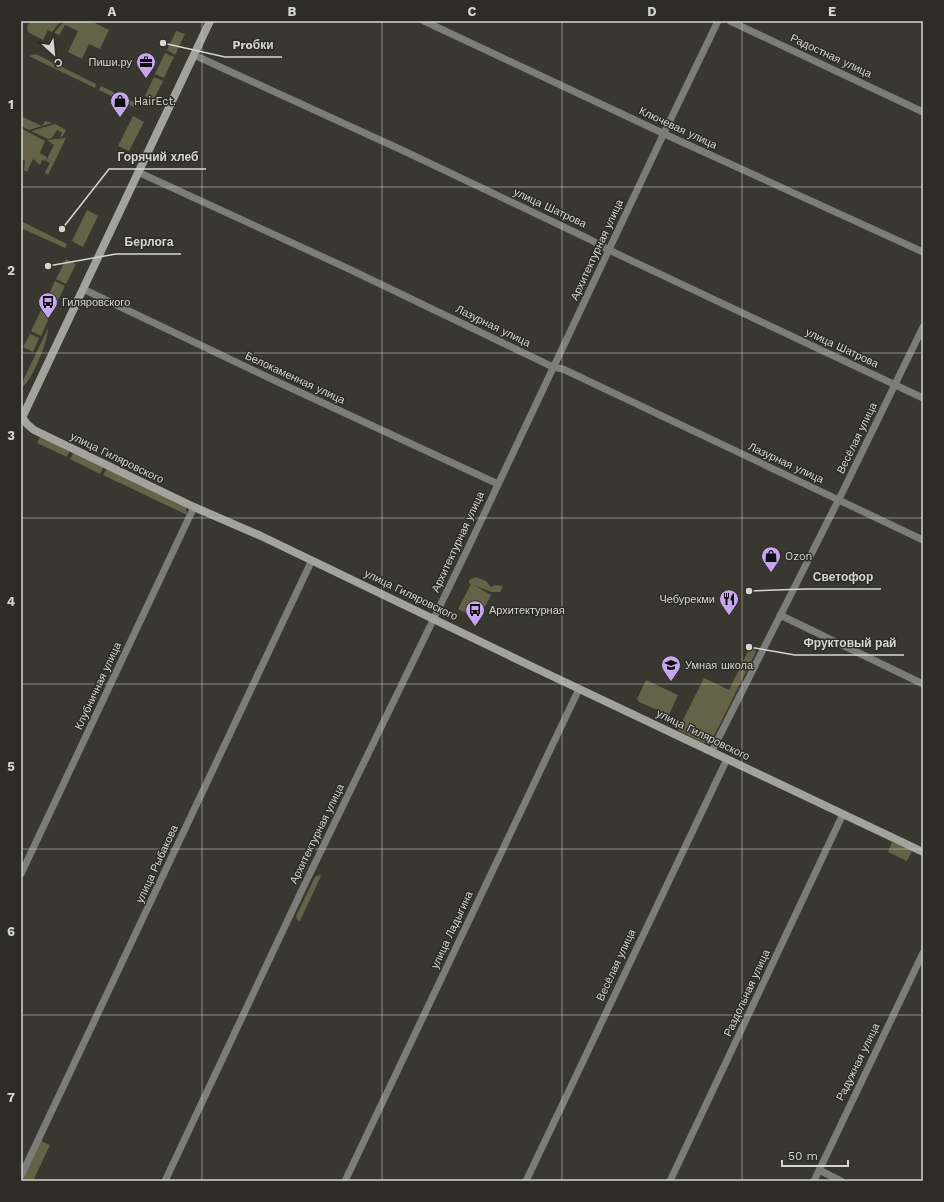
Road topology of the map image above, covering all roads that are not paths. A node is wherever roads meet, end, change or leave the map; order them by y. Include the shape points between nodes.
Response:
1 (210, 21) edge
2 (424, 21) edge
3 (718, 21) edge
4 (730, 21) edge
5 (194, 55) junction
6 (923, 112) edge
7 (664, 133) junction
8 (138, 172) junction
9 (609, 250) junction
10 (923, 252) edge
11 (83, 289) junction
12 (923, 327) edge
13 (553, 367) junction
14 (895, 384) junction
15 (923, 398) edge
16 (22, 417) edge
17 (498, 484) junction
18 (838, 500) junction
19 (194, 507) junction
20 (923, 540) edge
21 (312, 560) junction
22 (780, 615) junction
23 (434, 619) junction
24 (923, 684) edge
25 (579, 689) junction
26 (712, 751) junction
27 (727, 759) junction
28 (843, 814) junction
29 (923, 852) edge
30 (21, 874) edge
31 (923, 953) edge
32 (819, 1170) junction
33 (21, 1176) edge
34 (165, 1181) edge
35 (345, 1181) edge
36 (526, 1181) edge
37 (670, 1181) edge
38 (814, 1181) edge
39 (841, 1181) edge

1 - 5 street
2 - 7 street, Ключевая улица
3 - 7 street, Архитектурная улица
4 - 6 street, Радостная улица
5 - 8 street
5 - 9 street, улица Шатрова
7 - 9 street, Архитектурная улица
7 - 10 street, Ключевая улица
8 - 11 street
8 - 13 street, Лазурная улица
9 - 13 street, Архитектурная улица
9 - 14 street, улица Шатрова
11 - 16 street
11 - 17 street, Белокаменная улица
12 - 14 street, Весёлая улица
13 - 17 street, Архитектурная улица
13 - 18 street, Лазурная улица via 570,372
14 - 15 street, улица Шатрова
14 - 18 street, Весёлая улица
16 - 19 street, улица Гиляровского via 34,430
17 - 23 street, Архитектурная улица
18 - 20 street, Лазурная улица
18 - 22 street, Весёлая улица
19 - 21 street, улица Гиляровского
19 - 30 street, Клубничная улица
21 - 23 street, улица Гиляровского
21 - 33 street, улица Рыбакова
22 - 24 street
22 - 26 street, Весёлая улица
23 - 25 street, улица Гиляровского
23 - 34 street, Архитектурная улица via 301,892
25 - 26 street, улица Гиляровского
25 - 35 street, улица Ладыгина
26 - 27 street, улица Гиляровского
27 - 28 street, улица Гиляровского
27 - 36 street, Весёлая улица
28 - 29 street, улица Гиляровского
28 - 37 street, Раздольная улица
31 - 32 street, Радужная улица
32 - 38 street, Радужная улица
32 - 39 street

